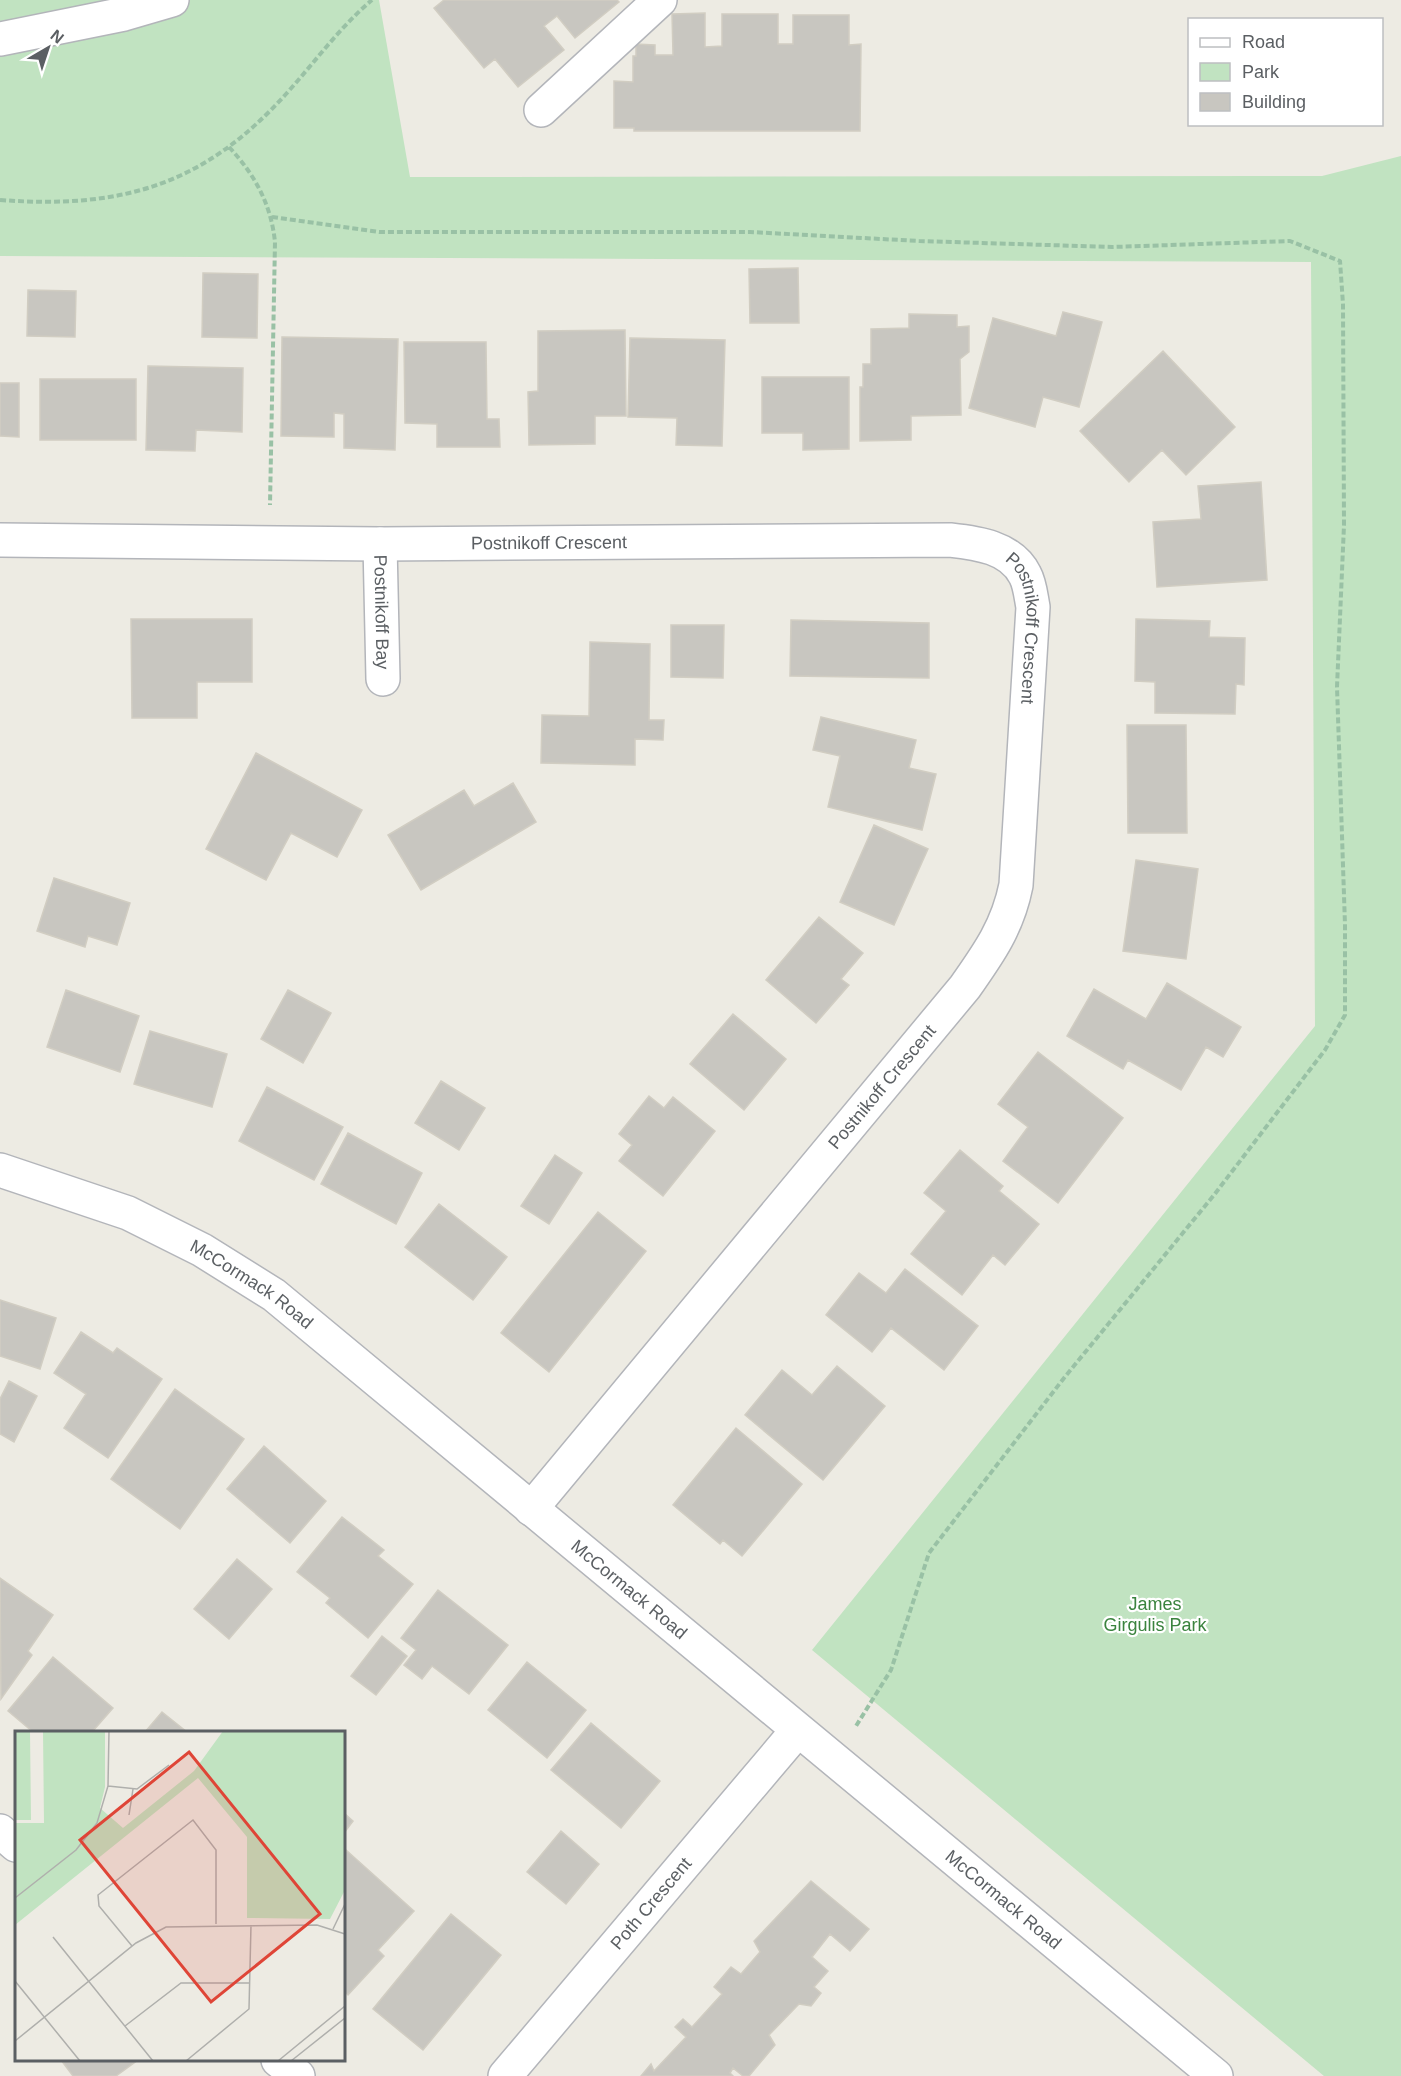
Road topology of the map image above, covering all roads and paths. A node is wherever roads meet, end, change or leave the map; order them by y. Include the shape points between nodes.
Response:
1 (172, 0) edge
2 (372, 0) edge
3 (660, 0) edge
4 (0, 39) edge
5 (541, 110) dead end
6 (229, 147) junction
7 (0, 201) edge
8 (0, 540) edge
9 (269, 543) junction
10 (380, 544) junction
11 (383, 679) dead end
12 (0, 1170) edge
13 (531, 1509) junction
14 (798, 1731) junction
15 (0, 1831) edge
16 (15, 1844) edge
17 (279, 2061) edge
18 (298, 2076) edge
19 (505, 2076) edge
20 (1216, 2076) edge

1 - 4 street via 124,14
2 - 6 path via 338,32 286,94
3 - 5 street
6 - 7 path via 200,167 158,187 112,198 50,204
6 - 9 path via 260,187 272,217 275,242
8 - 9 street, Postnikoff Crescent
9 - 10 street, Postnikoff Crescent
10 - 11 street, Postnikoff Bay
10 - 13 street, Postnikoff Crescent via 950,540 980,543 1005,553 1025,574 1033,607 1016,885 1001,931 965,987
12 - 13 street, McCormack Road via 128,1213 202,1250 265,1289
13 - 14 street, McCormack Road
14 - 19 street, Poth Crescent
14 - 20 street, McCormack Road
15 - 16 street
17 - 18 street

